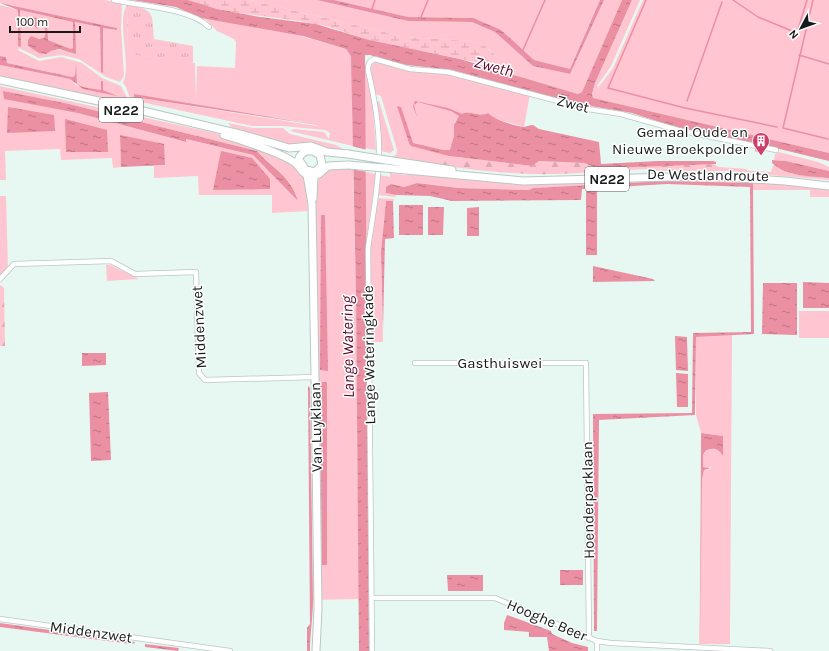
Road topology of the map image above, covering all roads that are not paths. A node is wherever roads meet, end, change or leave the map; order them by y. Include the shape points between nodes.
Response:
1 (114, 0) edge
2 (208, 27) dead end
3 (371, 60) joint
4 (0, 80) edge
5 (0, 84) edge
6 (272, 144) junction
7 (776, 150) dead end
8 (348, 154) junction
9 (321, 157) junction
10 (300, 160) junction
11 (323, 167) junction
12 (312, 174) junction
13 (829, 182) edge
14 (829, 186) edge
15 (0, 279) edge
16 (415, 363) dead end
17 (586, 363) joint
18 (315, 377) junction
19 (372, 598) junction
20 (0, 619) edge
21 (589, 638) junction
22 (597, 641) junction
23 (230, 651) edge
24 (316, 651) edge
25 (372, 651) edge
26 (597, 651) edge
27 (770, 651) edge

1 - 2 street via 178,11 204,22
3 - 7 street, Zwet via 410,69 448,72 588,109 621,114 678,130
3 - 19 street, Lange Wateringkade via 368,70 377,119 379,150 368,248
4 - 6 main road, De Westlandroute / N222 via 244,134
5 - 10 main road, N222 via 222,134
6 - 8 main road, De Westlandroute / N222 via 295,148 312,146 326,152
6 - 10 main road, De Westlandroute / N222 via 294,153
8 - 9 main road, De Westlandroute / N222
8 - 13 main road, De Westlandroute / N222, bridge via 454,171 509,176 708,172
9 - 10 main road, N222 via 311,150
9 - 11 main road
10 - 12 main road, N222
11 - 12 main road, N222 via 319,174
11 - 14 main road, De Westlandroute / N222, bridge via 348,165 523,181 709,176
12 - 18 main road, Van Luyklaan
15 - 18 street, Middenzwet via 14,264 112,261 135,274 196,272 199,373 205,380
16 - 17 street, Gasthuiswei
17 - 21 street, Hoenderparklaan
18 - 24 main road, Van Luyklaan via 318,601
19 - 21 street, Hooghe Beer via 494,598
19 - 25 street, Lange Wateringkade
20 - 23 street, Middenzwet
21 - 22 street, Hooghe Beer
22 - 26 street
22 - 27 street, Hooghe Beer

